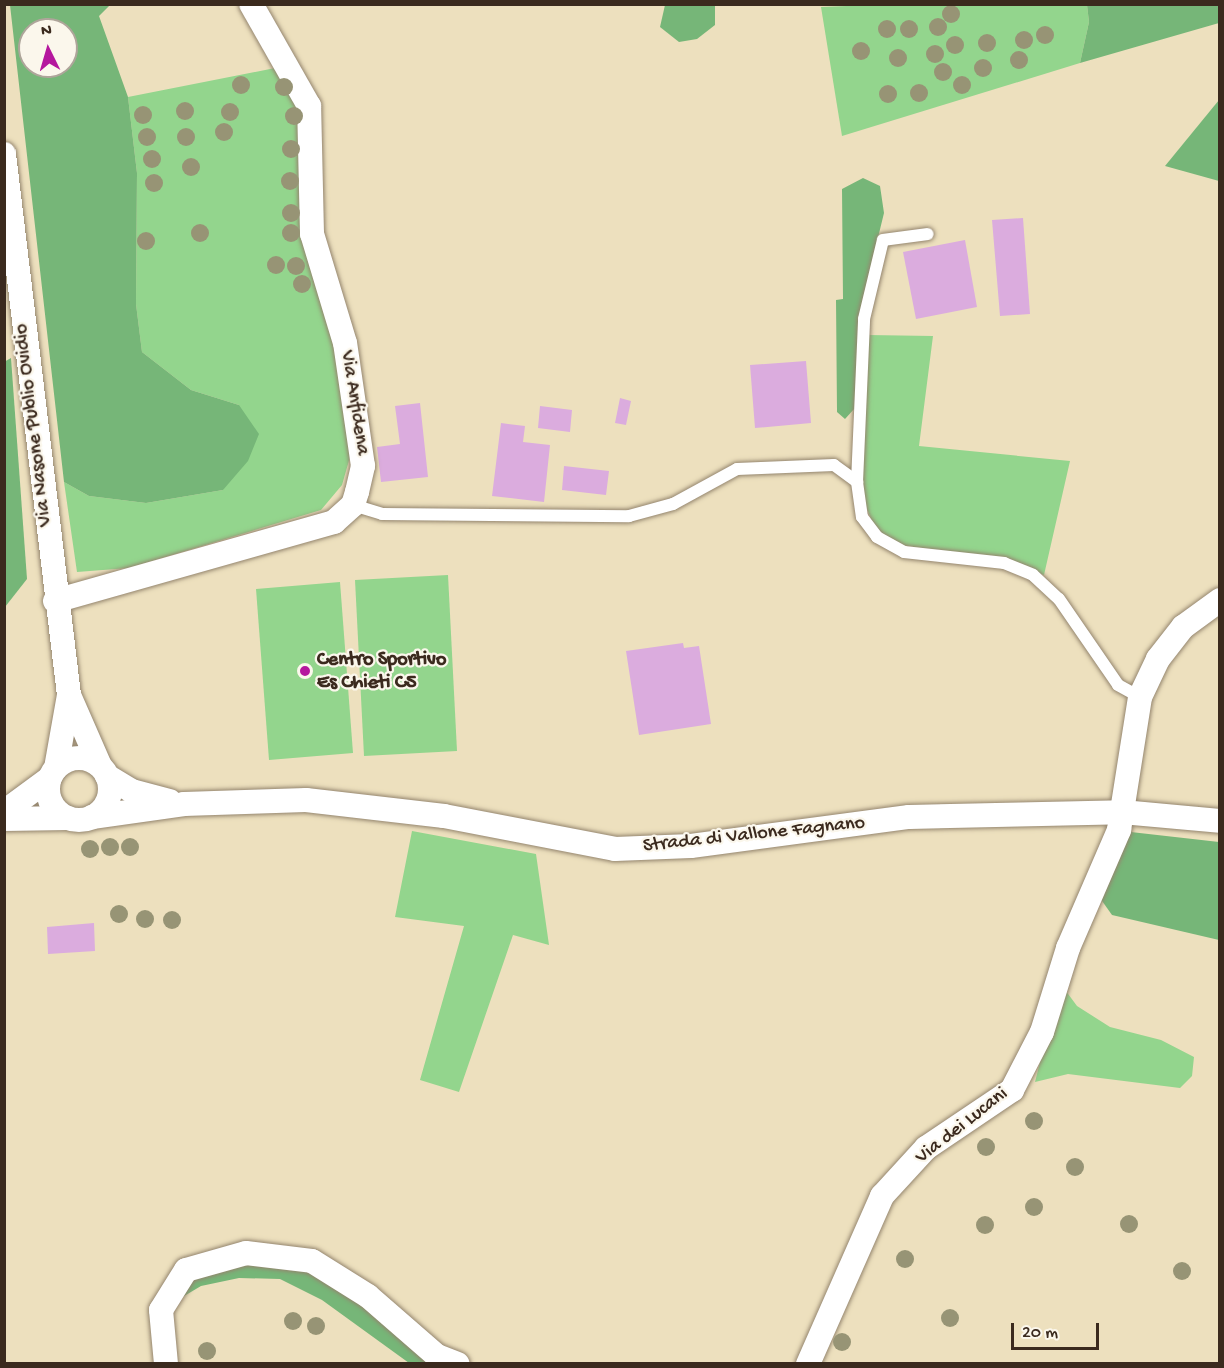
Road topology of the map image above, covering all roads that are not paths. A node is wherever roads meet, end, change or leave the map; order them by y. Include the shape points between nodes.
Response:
1 (251, 4) edge
2 (4, 154) edge
3 (928, 234) dead end
4 (14, 339) edge
5 (857, 482) junction
6 (352, 506) junction
7 (1220, 600) edge
8 (55, 601) junction
9 (69, 695) junction
10 (1140, 697) junction
11 (104, 771) junction
12 (53, 773) junction
13 (184, 804) junction
14 (4, 812) edge
15 (1122, 812) junction
16 (80, 817) junction
17 (4, 819) edge
18 (1220, 821) edge
19 (166, 1364) edge
20 (458, 1364) edge
21 (808, 1364) edge

1 - 6 street, Via Anfidena via 309,106 312,234 345,344 363,466
2 - 4 street, Via Nasone Publio Ovidio
3 - 5 lane via 883,240 864,319
4 - 8 street, Via Nasone Publio Ovidio
5 - 6 lane via 834,465 737,469 673,504 630,516 382,514
5 - 10 lane via 862,517 877,537 904,552 1004,563 1033,575 1059,599 1118,685
6 - 8 street via 334,522
7 - 10 street, Via dei Lucani via 1183,627 1158,659
8 - 9 street, Via Nasone Publio Ovidio
9 - 11 street, Via Nasone Publio Ovidio
9 - 12 street, Via Nasone Publio Ovidio
10 - 15 street, Via dei Lucani
11 - 12 street via 73,759
11 - 13 street, Strada di Vallone Fagnano via 132,791
11 - 16 street via 106,804
12 - 14 street
12 - 16 street via 49,798
13 - 15 street, Strada di Vallone Fagnano via 306,800 444,816 615,849 691,846 909,817
13 - 16 street, Strada di Vallone Fagnano
15 - 18 street, Strada di Vallone Fagnano
15 - 21 street, Via dei Lucani via 1068,948 1042,1032 1012,1089 926,1148 882,1196
16 - 17 street, Strada di Vallone Fagnano
19 - 20 street via 161,1310 186,1270 246,1252 312,1261 368,1296 437,1356

